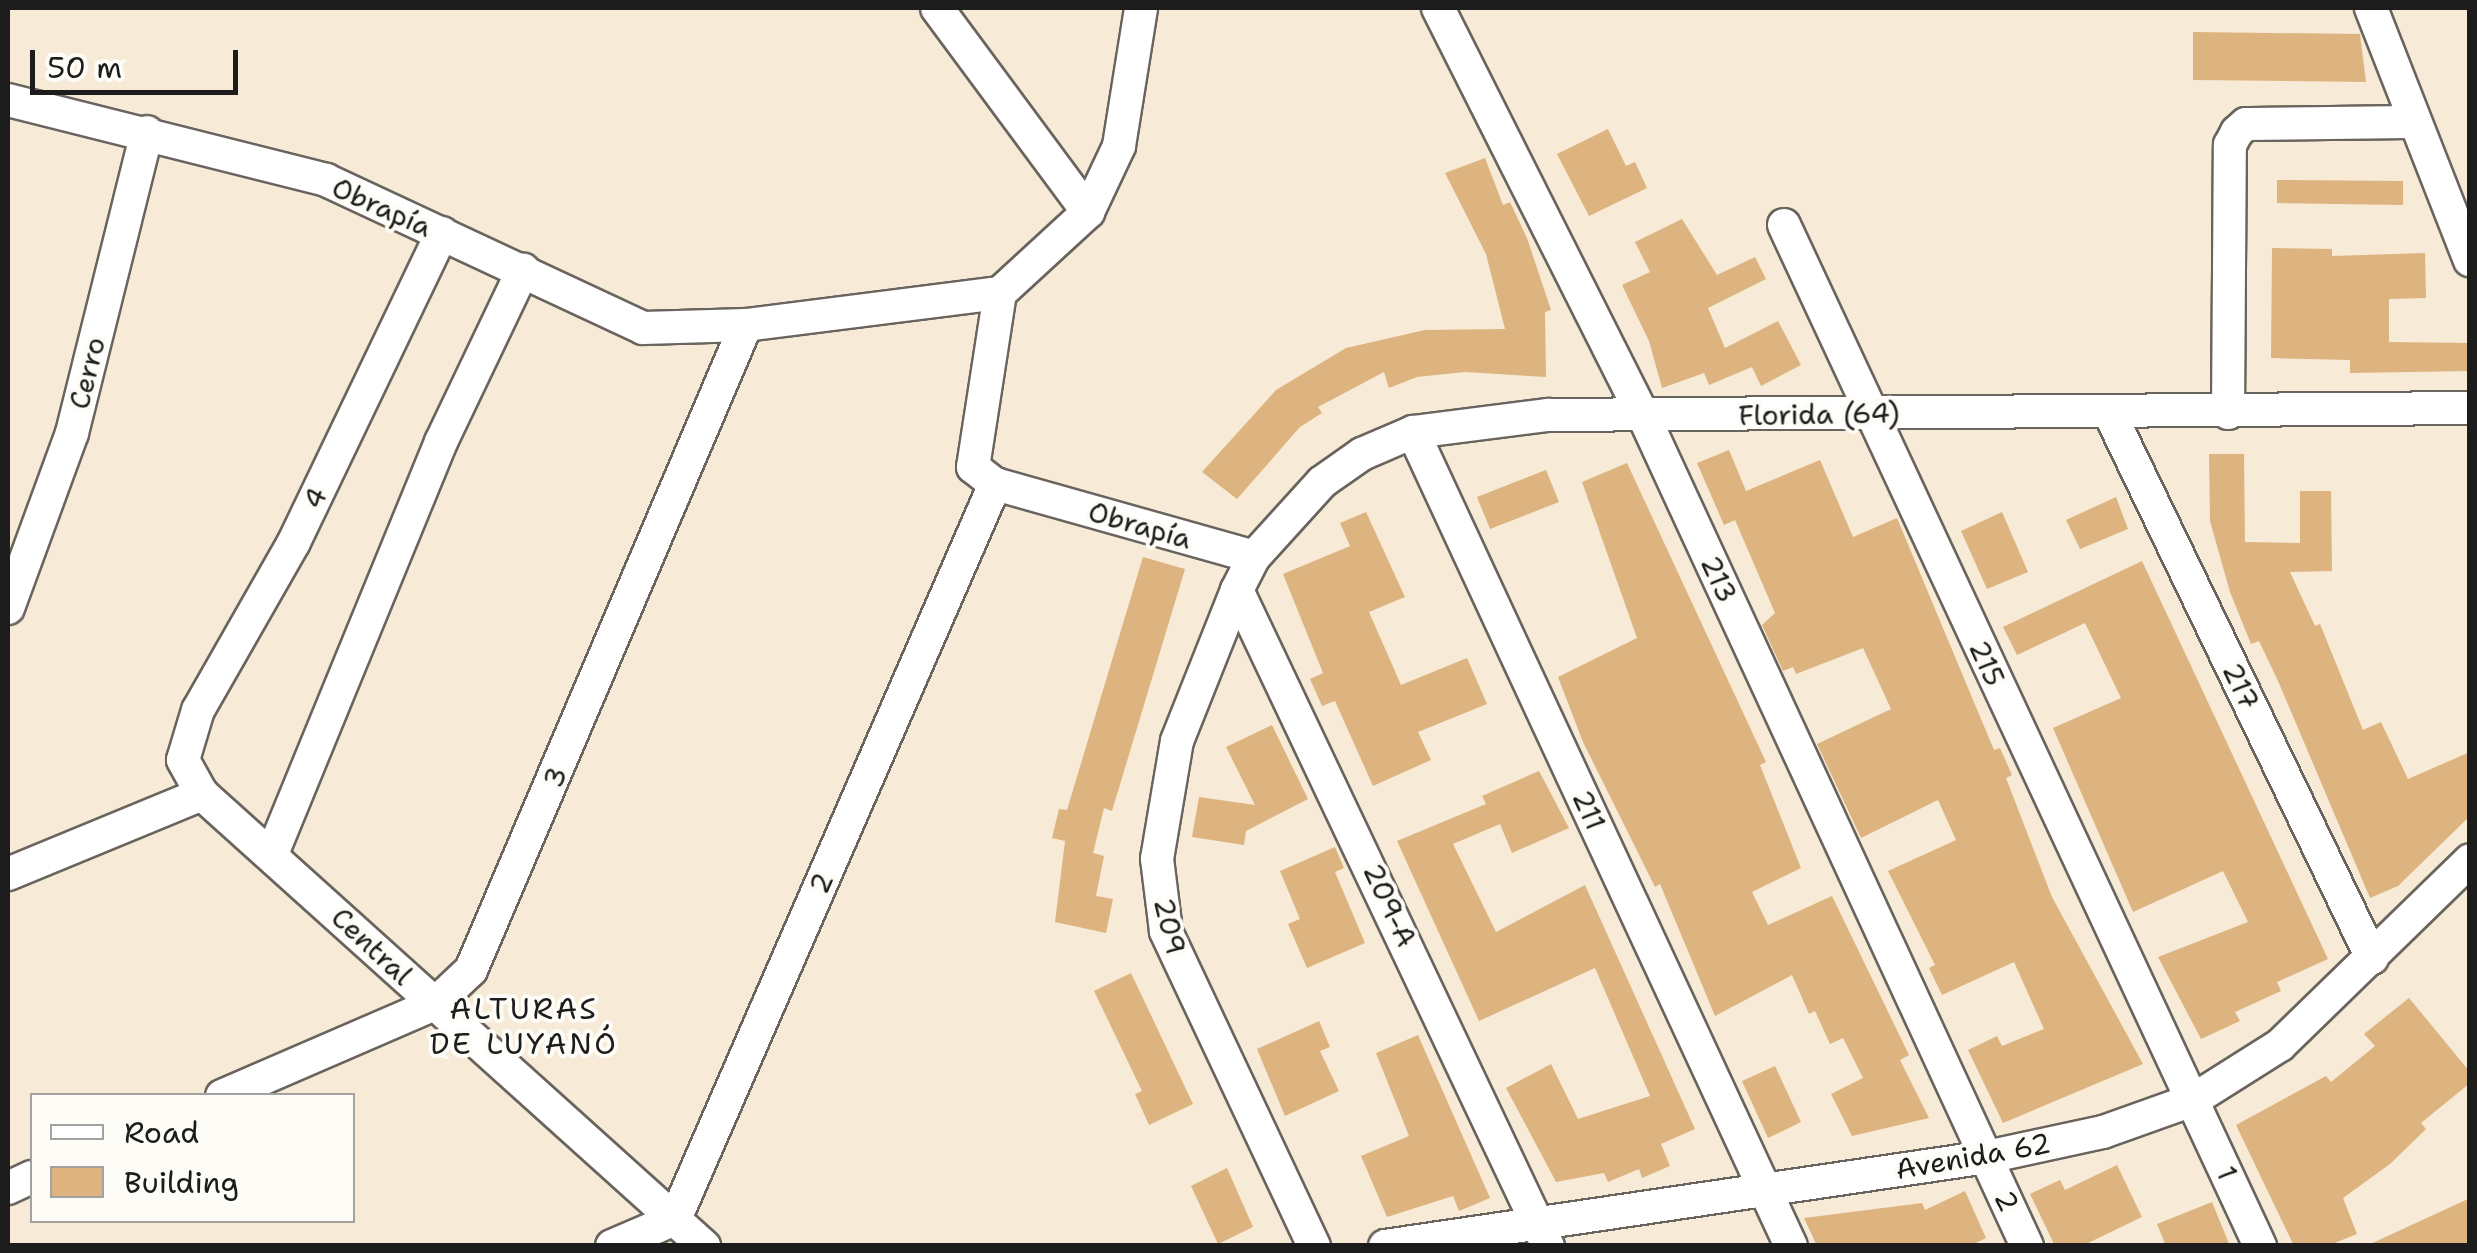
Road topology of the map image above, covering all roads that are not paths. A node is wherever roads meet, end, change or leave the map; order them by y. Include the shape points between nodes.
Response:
1 (937, 8) edge
2 (1141, 8) edge
3 (1438, 8) edge
4 (2371, 8) edge
5 (8, 100) edge
6 (2414, 122) junction
7 (147, 132) junction
8 (1088, 212) junction
9 (1784, 226) dead end
10 (442, 234) junction
11 (2470, 260) edge
12 (523, 270) junction
13 (1000, 292) junction
14 (746, 325) junction
15 (2470, 408) edge
16 (1869, 412) junction
17 (2228, 413) junction
18 (2110, 414) junction
19 (1645, 419) junction
20 (1413, 432) junction
21 (984, 476) junction
22 (1254, 557) junction
23 (1237, 590) junction
24 (8, 608) edge
25 (183, 760) joint
26 (202, 794) junction
27 (272, 854) junction
28 (2470, 860) edge
29 (8, 874) edge
30 (2372, 958) junction
31 (435, 1004) junction
32 (229, 1093) edge
33 (2193, 1100) junction
34 (1988, 1157) junction
35 (1766, 1188) junction
36 (675, 1219) junction
37 (1543, 1234) edge
38 (612, 1246) edge
39 (704, 1246) edge
40 (1314, 1246) edge
41 (1385, 1246) edge
42 (1792, 1246) edge
43 (2027, 1246) edge
44 (2260, 1246) edge

1 - 8 street
2 - 8 street via 1119,146
3 - 19 street, 213
4 - 6 street
5 - 7 street, Obrapía
6 - 11 street
6 - 17 street via 2246,124 2237,132 2230,144
7 - 10 street, Obrapía via 326,180
7 - 24 street, Cerro via 72,433
8 - 13 street
9 - 16 street, 215
10 - 12 street, Obrapía
10 - 25 street, 4 via 294,542 198,710
12 - 14 street, Obrapía via 643,328
12 - 27 street via 440,442
13 - 14 street, Obrapía
13 - 21 street, 2
14 - 31 street, 3 via 470,970
15 - 17 street, Florida (64)
16 - 18 street, Florida (64)
16 - 19 street, Florida (64)
16 - 33 street, 215
17 - 18 street, Florida (64)
18 - 30 street, 217
19 - 20 street, Florida (64) via 1548,415
19 - 34 street, 213
20 - 22 street, Florida (64) via 1322,482
20 - 35 street, 211
21 - 22 street, Obrapía
21 - 36 street, 2
22 - 23 street, Florida (64)
23 - 37 street, 209-A
23 - 40 street, 209 via 1177,740 1157,859 1166,930
25 - 26 street, Central
26 - 27 street, Central
26 - 29 street
27 - 31 street, Central
28 - 30 street, Avenida 62
30 - 33 street, Avenida 62 via 2280,1045
31 - 32 street, 3
31 - 36 street, Central
33 - 34 street, Avenida 62 via 2103,1132
33 - 44 street, 1
34 - 35 street, Avenida 62
34 - 43 street, 2
35 - 37 street, Avenida 62
35 - 42 street
36 - 38 street
36 - 39 street, Central
37 - 41 street, Avenida 62

